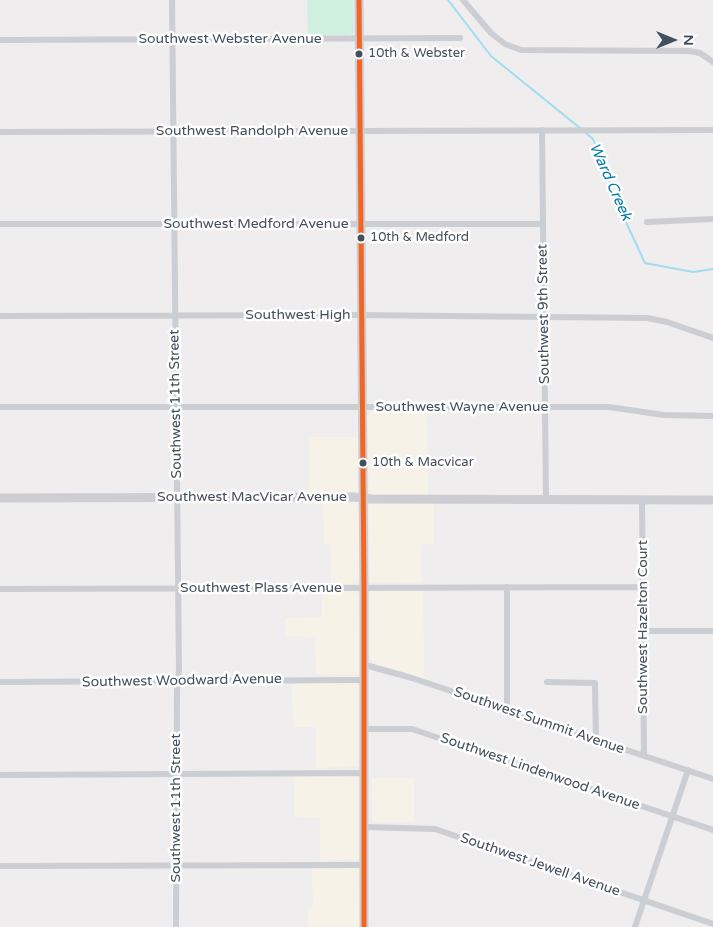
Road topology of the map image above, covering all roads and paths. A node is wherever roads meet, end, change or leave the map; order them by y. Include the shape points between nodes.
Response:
1 (172, 0) edge
2 (359, 0) edge
3 (463, 0) edge
4 (359, 38) junction
5 (460, 38) dead end
6 (0, 40) edge
7 (172, 40) junction
8 (713, 62) edge
9 (542, 130) junction
10 (713, 130) edge
11 (360, 131) junction
12 (0, 132) edge
13 (173, 132) junction
14 (713, 218) edge
15 (647, 222) dead end
16 (361, 223) junction
17 (0, 224) edge
18 (174, 224) junction
19 (543, 224) junction
20 (0, 316) edge
21 (175, 316) junction
22 (362, 316) junction
23 (544, 317) junction
24 (713, 338) edge
25 (0, 407) edge
26 (363, 407) junction
27 (545, 407) junction
28 (176, 408) junction
29 (713, 416) edge
30 (177, 497) junction
31 (0, 498) edge
32 (364, 498) junction
33 (546, 499) junction
34 (642, 499) junction
35 (713, 500) edge
36 (507, 587) junction
37 (642, 587) junction
38 (178, 588) junction
39 (364, 588) junction
40 (0, 589) edge
41 (643, 631) junction
42 (713, 632) edge
43 (365, 665) junction
44 (178, 680) junction
45 (365, 680) junction
46 (0, 682) edge
47 (547, 682) dead end
48 (507, 710) junction
49 (364, 729) junction
50 (596, 740) junction
51 (644, 756) junction
52 (688, 770) junction
53 (365, 773) junction
54 (0, 774) edge
55 (176, 774) junction
56 (713, 779) edge
57 (672, 816) junction
58 (364, 827) junction
59 (713, 830) edge
60 (0, 866) edge
61 (176, 866) junction
62 (364, 866) junction
63 (644, 900) junction
64 (713, 924) edge
65 (176, 927) edge
66 (364, 927) edge
67 (635, 927) edge

1 - 7 street, Southwest 11th Street
2 - 4 main road
3 - 8 street via 499,40 521,50 689,51 700,53
4 - 5 street, Southwest Webster Avenue
4 - 7 street, Southwest Webster Avenue
4 - 11 main road
6 - 7 street, Southwest Webster Avenue
7 - 13 street, Southwest 11th Street
9 - 10 street, Southwest Randolph Avenue
9 - 11 street, Southwest Randolph Avenue
9 - 19 street, Southwest 9th Street
11 - 13 street, Southwest Randolph Avenue
11 - 16 main road
12 - 13 street, Southwest Randolph Avenue
13 - 18 street, Southwest 11th Street
14 - 15 street
16 - 18 street, Southwest Medford Avenue
16 - 19 street, Southwest Medford Avenue
16 - 22 main road
17 - 18 street, Southwest Medford Avenue
18 - 21 street, Southwest 11th Street
19 - 23 street, Southwest 9th Street
20 - 21 street, Southwest High
21 - 22 street, Southwest High
21 - 28 street, Southwest 11th Street
22 - 23 street, Southwest High
22 - 26 main road
23 - 24 street, Southwest High via 647,318
23 - 27 street, Southwest 9th Street
25 - 28 street, Southwest Wayne Avenue
26 - 27 street, Southwest Wayne Avenue
26 - 28 street, Southwest Wayne Avenue
26 - 32 main road
27 - 29 street, Southwest Wayne Avenue via 609,407 664,415
27 - 33 street, Southwest 9th Street
28 - 30 street, Southwest 11th Street
30 - 31 main road, Southwest MacVicar Avenue
30 - 32 main road, Southwest MacVicar Avenue
30 - 38 street, Southwest 11th Street
32 - 33 main road, Southwest MacVicar Avenue
32 - 39 main road
33 - 34 main road, Southwest MacVicar Avenue
34 - 35 main road, Southwest MacVicar Avenue
34 - 37 street, Southwest Hazelton Court
36 - 37 street, Southwest Plass Avenue
36 - 39 street, Southwest Plass Avenue
36 - 48 street
37 - 41 street, Southwest Hazelton Court
38 - 39 street, Southwest Plass Avenue
38 - 40 street, Southwest Plass Avenue
38 - 44 street, Southwest 11th Street
39 - 43 main road
41 - 42 street
41 - 51 street, Southwest Hazelton Court
43 - 45 main road
43 - 48 street, Southwest Summit Avenue
44 - 45 street, Southwest Woodward Avenue
44 - 46 street, Southwest Woodward Avenue
44 - 55 street, Southwest 11th Street
45 - 49 main road
47 - 50 street via 595,683
48 - 50 street, Southwest Summit Avenue
49 - 53 main road
49 - 57 street, Southwest Lindenwood Avenue via 412,729
50 - 51 street, Southwest Summit Avenue
51 - 52 street, Southwest Summit Avenue
52 - 56 street, Southwest Summit Avenue
52 - 57 street
53 - 55 street
53 - 58 main road
54 - 55 street
55 - 61 street, Southwest 11th Street
57 - 59 street, Southwest Lindenwood Avenue
57 - 63 street
58 - 62 main road
58 - 63 street, Southwest Jewell Avenue via 435,829
60 - 61 street
61 - 62 street
61 - 65 street, Southwest 11th Street
62 - 66 main road
63 - 64 street, Southwest Jewell Avenue
63 - 67 street

